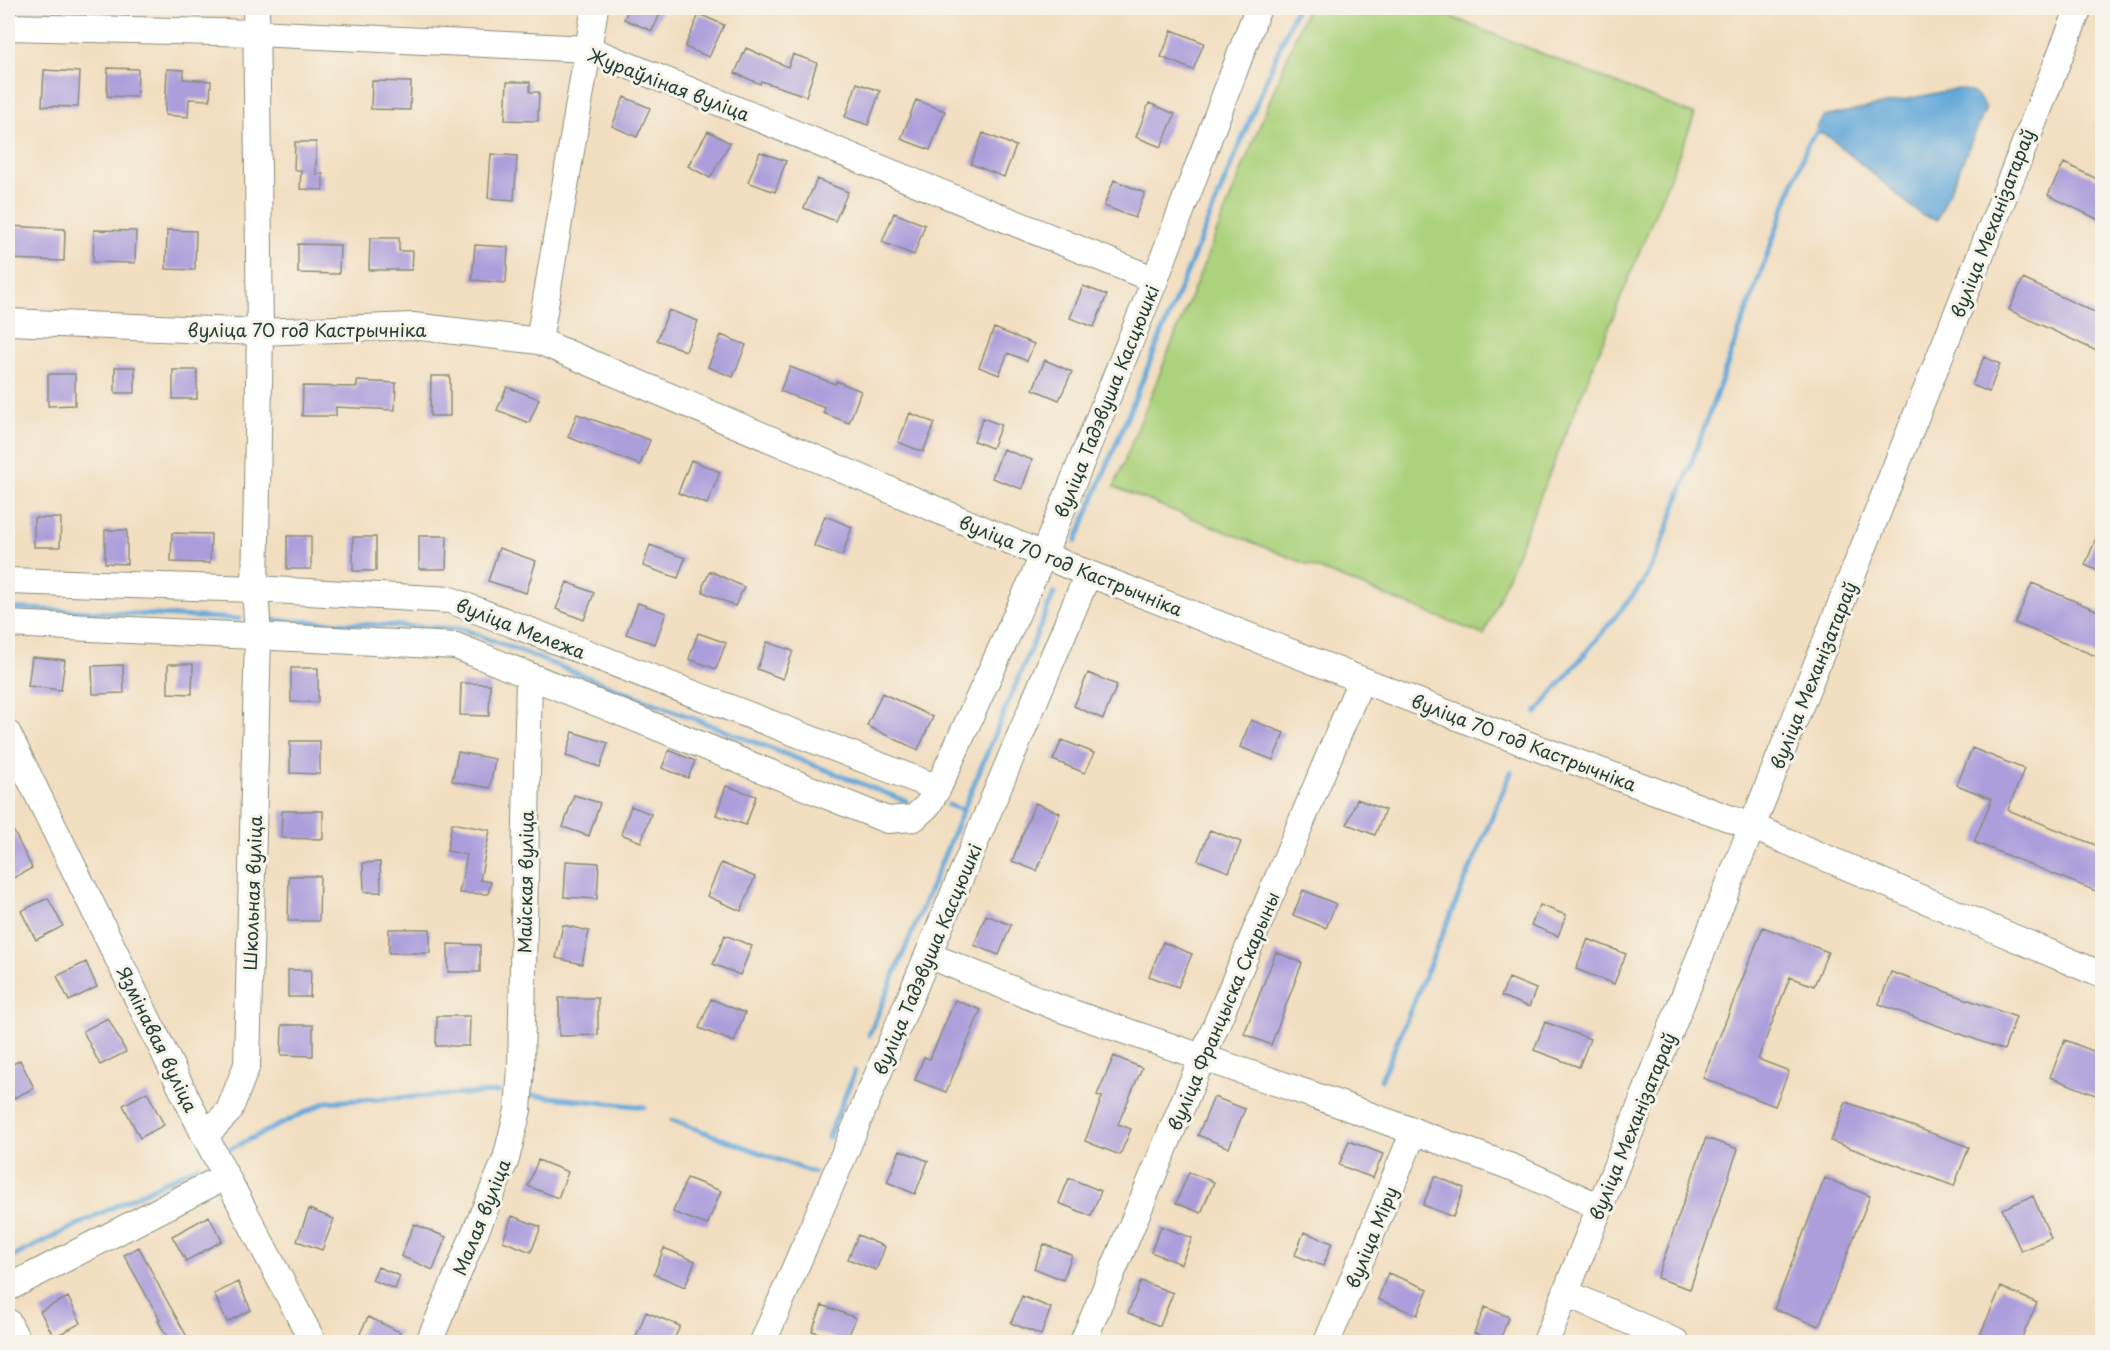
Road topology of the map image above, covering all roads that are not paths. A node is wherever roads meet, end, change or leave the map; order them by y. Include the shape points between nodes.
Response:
1 (595, 8) edge
2 (2079, 8) edge
3 (1251, 10) edge
4 (256, 20) edge
5 (8, 27) edge
6 (588, 50) junction
7 (1155, 280) junction
8 (8, 322) edge
9 (260, 332) junction
10 (539, 341) junction
11 (1042, 556) junction
12 (1088, 574) junction
13 (8, 581) edge
14 (255, 589) junction
15 (8, 624) edge
16 (258, 636) junction
17 (529, 676) junction
18 (1361, 680) junction
19 (8, 734) edge
20 (938, 788) junction
21 (1753, 827) junction
22 (928, 955) junction
23 (2103, 975) edge
24 (1203, 1058) junction
25 (519, 1089) joint
26 (1414, 1131) junction
27 (205, 1136) junction
28 (226, 1176) junction
29 (1600, 1207) junction
30 (8, 1288) edge
31 (1566, 1293) junction
32 (8, 1322) edge
33 (18, 1342) edge
34 (313, 1342) edge
35 (429, 1342) edge
36 (763, 1342) edge
37 (1083, 1342) edge
38 (1327, 1342) edge
39 (1546, 1342) edge
40 (1676, 1342) edge

1 - 6 street
2 - 21 street, вуліца Механізатараў
3 - 7 street, вуліца Тадэвуша Касцюшкі
4 - 5 street, Жураўліная вуліца
4 - 6 street, Жураўліная вуліца
4 - 9 street, Школьная вуліца
6 - 7 street, Жураўліная вуліца
6 - 10 street
7 - 11 street, вуліца Тадэвуша Касцюшкі
8 - 9 street, вуліца 70 год Кастрычніка
9 - 10 street, вуліца 70 год Кастрычніка via 412,326
9 - 14 street, Школьная вуліца
10 - 11 street, вуліца 70 год Кастрычніка
11 - 12 street, вуліца 70 год Кастрычніка
11 - 20 street, вуліца Тадэвуша Касцюшкі
12 - 18 street, вуліца 70 год Кастрычніка
12 - 22 street, вуліца Тадэвуша Касцюшкі
13 - 14 street, вуліца Мележа
14 - 16 street, Школьная вуліца
14 - 20 street, вуліца Мележа via 450,600
15 - 16 street, вуліца Тадэвуша Касцюшкі
16 - 17 street, вуліца Тадэвуша Касцюшкі via 456,646
16 - 27 street, Школьная вуліца via 247,1065 229,1112
17 - 20 street, вуліца Тадэвуша Касцюшкі via 887,820 914,818
17 - 25 street, Майская вуліца
18 - 21 street, вуліца 70 год Кастрычніка
18 - 24 street, вуліца Францыска Скарыны
19 - 27 street, Язмінавая вуліца
21 - 23 street, вуліца 70 год Кастрычніка
21 - 29 street, вуліца Механізатараў
22 - 24 street via 1061,1009
22 - 36 street, вуліца Тадэвуша Касцюшкі
24 - 26 street
24 - 37 street, вуліца Францыска Скарыны
25 - 35 street, Малая вуліца via 506,1159
26 - 29 street via 1514,1168
26 - 38 street, вуліца Міру
27 - 28 street, Язмінавая вуліца
28 - 30 street
28 - 34 street, Язмінавая вуліца
29 - 31 street, вуліца Механізатараў
31 - 39 street, вуліца Механізатараў
31 - 40 street
32 - 33 street

